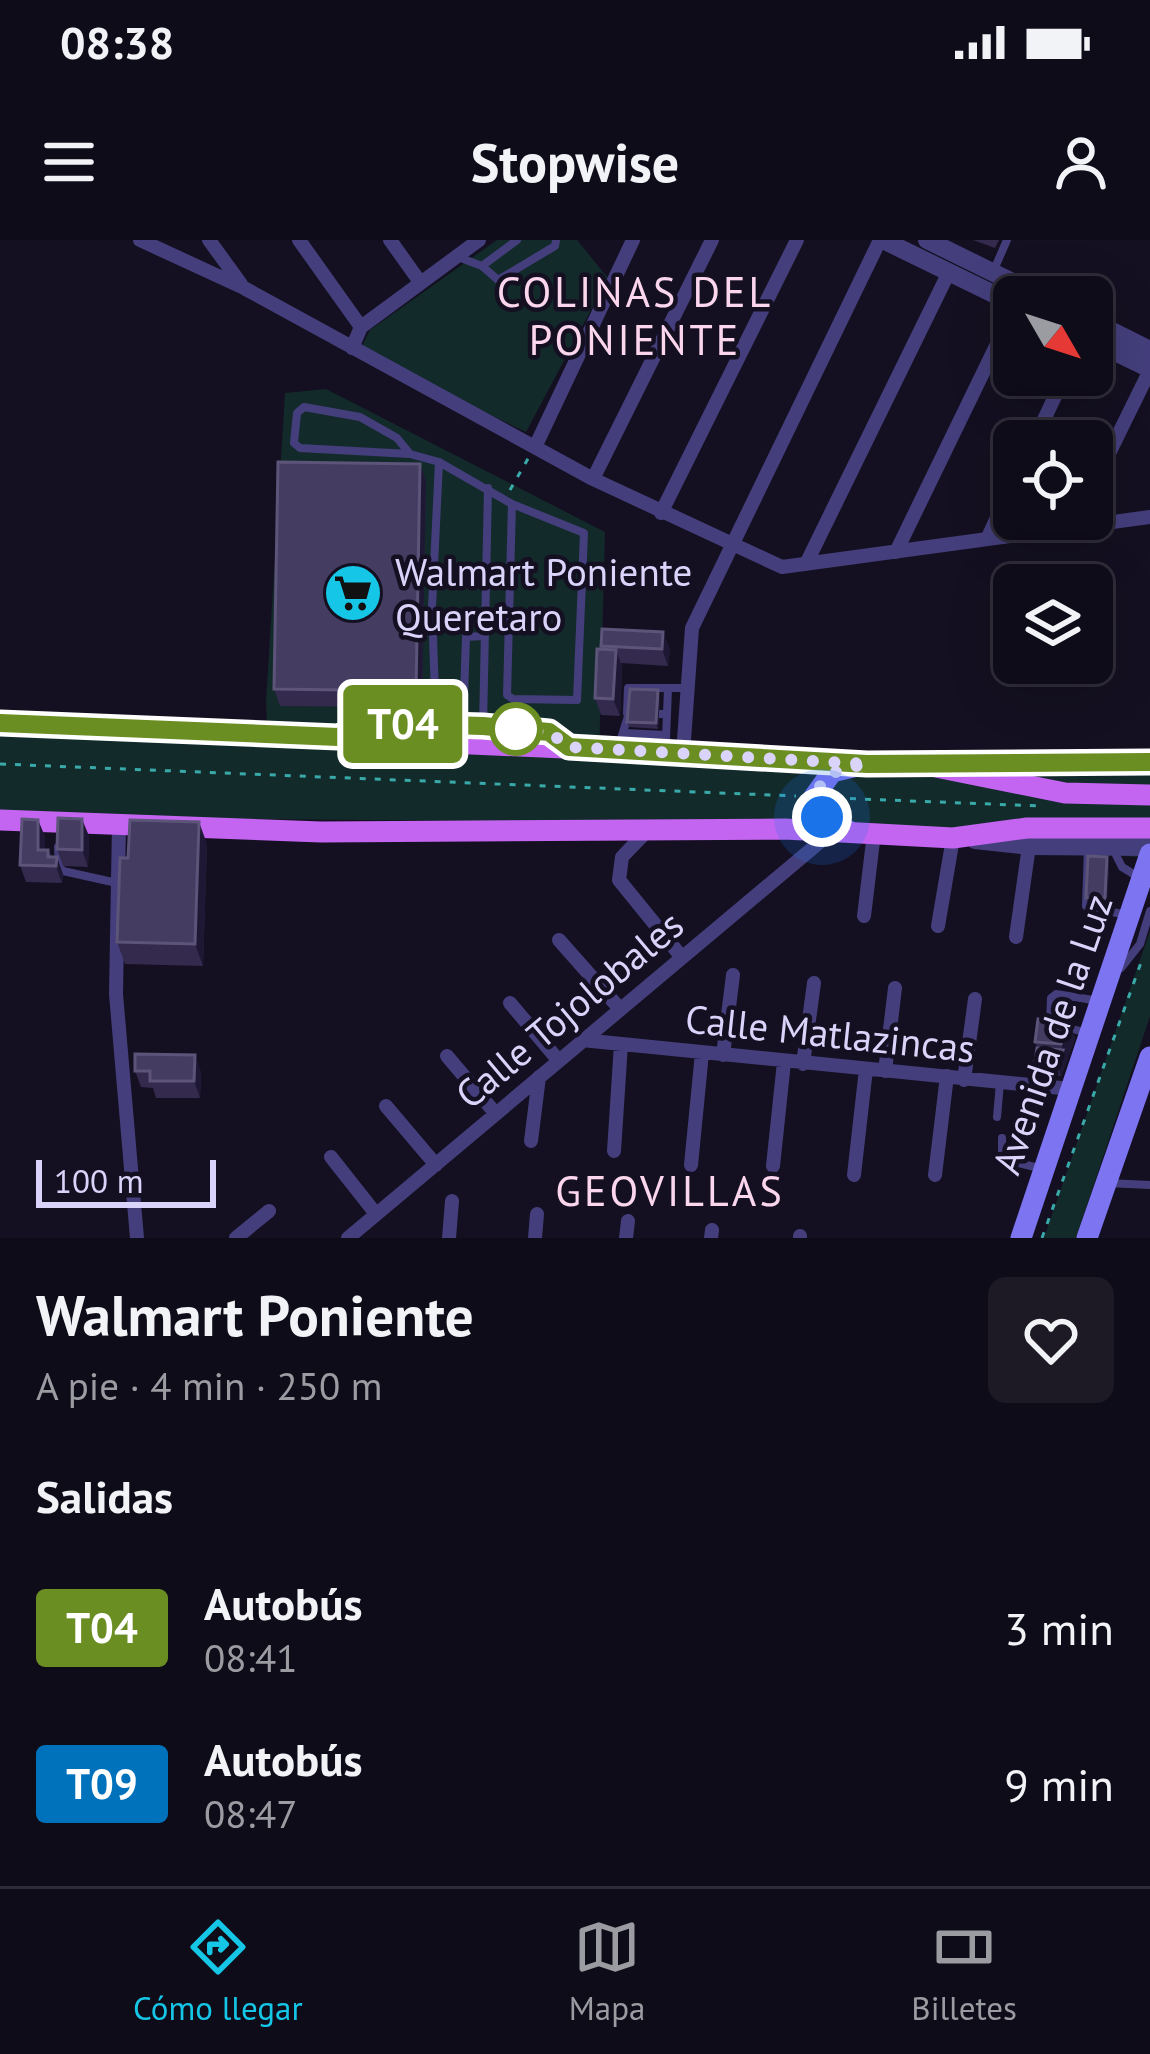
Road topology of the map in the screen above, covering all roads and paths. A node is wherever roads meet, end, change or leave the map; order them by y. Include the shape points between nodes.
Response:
1 (140, 240) edge
2 (209, 240) edge
3 (299, 240) edge
4 (389, 240) edge
5 (479, 240) edge
6 (517, 240) edge
7 (556, 240) edge
8 (632, 240) edge
9 (712, 240) edge
10 (797, 240) edge
11 (881, 240) edge
12 (927, 240) edge
13 (1006, 240) edge
14 (457, 256) junction
15 (482, 266) junction
16 (949, 272) junction
17 (992, 272) junction
18 (1000, 276) edge
19 (419, 283) junction
20 (244, 288) junction
21 (993, 295) edge
22 (361, 327) junction
23 (1113, 332) edge
24 (352, 348) junction
25 (993, 350) edge
26 (1150, 350) edge
27 (1113, 352) edge
28 (1150, 370) edge
29 (536, 445) junction
30 (1113, 445) edge
31 (410, 454) junction
32 (439, 462) junction
33 (592, 478) junction
34 (488, 488) junction
35 (509, 502) junction
36 (661, 513) junction
37 (1150, 517) edge
38 (1113, 520) edge
39 (993, 526) edge
40 (993, 538) edge
41 (987, 539) junction
42 (734, 547) junction
43 (896, 552) junction
44 (806, 564) junction
45 (487, 574) junction
46 (512, 575) junction
47 (483, 636) junction
48 (668, 688) junction
49 (687, 688) junction
50 (0, 723) edge
51 (483, 726) junction
52 (338, 737) junction
53 (620, 741) junction
54 (569, 747) junction
55 (673, 747) junction
56 (1150, 762) edge
57 (0, 764) edge
58 (867, 764) junction
59 (921, 764) junction
60 (1150, 795) edge
61 (814, 797) junction
62 (1060, 806) dead end
63 (0, 820) edge
64 (58, 822) junction
65 (119, 824) junction
66 (1150, 828) edge
67 (648, 830) junction
68 (841, 831) junction
69 (874, 833) junction
70 (952, 838) junction
71 (1029, 846) junction
72 (1150, 851) edge
73 (1088, 852) junction
74 (1114, 853) junction
75 (1142, 879) junction
76 (118, 883) junction
77 (1140, 913) edge
78 (864, 916) dead end
79 (938, 926) dead end
80 (1016, 937) dead end
81 (559, 940) dead end
82 (680, 956) junction
83 (1142, 959) dead end
84 (734, 975) dead end
85 (814, 982) dead end
86 (895, 988) dead end
87 (1102, 996) junction
88 (975, 999) dead end
89 (510, 1003) dead end
90 (620, 1009) junction
91 (1090, 1034) junction
92 (582, 1040) junction
93 (621, 1044) junction
94 (702, 1053) junction
95 (447, 1055) dead end
96 (723, 1055) junction
97 (1150, 1057) edge
98 (559, 1061) junction
99 (784, 1062) junction
100 (802, 1064) junction
101 (866, 1069) junction
102 (885, 1071) junction
103 (946, 1076) junction
104 (539, 1078) junction
105 (964, 1079) junction
106 (1000, 1083) junction
107 (1071, 1089) junction
108 (1143, 1099) edge
109 (386, 1106) dead end
110 (496, 1114) junction
111 (997, 1117) dead end
112 (1002, 1138) dead end
113 (531, 1141) dead end
114 (614, 1151) dead end
115 (331, 1156) dead end
116 (436, 1165) junction
117 (691, 1165) dead end
118 (773, 1166) dead end
119 (1044, 1169) junction
120 (854, 1175) dead end
121 (935, 1175) dead end
122 (1106, 1183) junction
123 (1150, 1185) edge
124 (452, 1201) dead end
125 (268, 1211) dead end
126 (376, 1214) junction
127 (537, 1214) dead end
128 (628, 1221) dead end
129 (137, 1238) edge
130 (236, 1238) edge
131 (348, 1238) edge
132 (449, 1238) edge
133 (535, 1238) edge
134 (626, 1238) edge
135 (1022, 1238) edge
136 (1042, 1238) edge
137 (1089, 1238) edge

1 - 20 street
2 - 20 street
3 - 22 street
4 - 19 street
5 - 14 street
6 - 15 lane
7 - 15 lane via 506,278
8 - 29 street
9 - 33 street
10 - 36 street
11 - 16 street
11 - 42 street
12 - 17 street
13 - 17 lane
14 - 15 lane
14 - 19 street
16 - 21 street
16 - 44 street
17 - 18 street
19 - 22 street
20 - 24 street
22 - 24 street
23 - 26 street
24 - 29 street
25 - 43 street
27 - 28 street
28 - 30 street
29 - 33 street
29 - 35 path
31 - 31 lane via 360,417 304,407 297,413 299,448
31 - 32 lane
32 - 34 lane
32 - 47 lane via 435,695 464,697 466,637
33 - 36 street
34 - 35 lane
34 - 45 lane
35 - 46 lane
35 - 46 lane via 586,536 579,696 572,701 508,697
36 - 42 street
37 - 38 street
39 - 41 street
40 - 41 street
41 - 43 street
42 - 44 street via 782,567
42 - 49 street via 692,628
43 - 44 street
45 - 46 lane
45 - 47 lane
47 - 51 lane
48 - 49 lane
48 - 53 lane via 631,686
48 - 55 lane via 663,714
49 - 55 street
50 - 52 main road
51 - 52 lane via 377,723
51 - 54 lane via 549,732
52 - 54 main road
53 - 54 main road
53 - 55 main road
55 - 58 main road
56 - 59 street
57 - 61 path
58 - 59 main road
58 - 61 main road via 832,772
59 - 60 main road via 1065,794
61 - 62 path
61 - 68 main road via 822,817
63 - 64 main road
64 - 65 main road
64 - 76 lane via 63,871
65 - 67 main road
65 - 76 street
66 - 70 main road via 1027,828
67 - 68 main road
67 - 82 street via 622,857 619,880
68 - 69 main road
68 - 82 street, Calle Tojolobales
69 - 70 main road
69 - 78 street
70 - 71 street
70 - 79 street
71 - 73 street
71 - 80 street
72 - 74 street
72 - 75 main road, Avenida de la Luz
73 - 74 street
73 - 77 lane via 1086,906
74 - 75 lane
75 - 77 main road, Avenida de la Luz
76 - 129 street via 116,994
77 - 87 main road, Avenida de la Luz
81 - 90 street
82 - 90 street, Calle Tojolobales
83 - 136 path
84 - 96 street
85 - 100 street
86 - 102 street
87 - 91 main road, Avenida de la Luz
87 - 91 lane via 1051,998 1051,1024
88 - 105 street
89 - 98 street
90 - 92 street, Calle Tojolobales
91 - 107 main road, Avenida de la Luz
92 - 93 street, Calle Matlazincas
92 - 98 street, Calle Tojolobales
93 - 94 street, Calle Matlazincas
93 - 114 street
94 - 96 street, Calle Matlazincas
94 - 117 street
95 - 110 street
96 - 99 street, Calle Matlazincas
97 - 108 main road
98 - 104 street, Calle Tojolobales
99 - 100 street, Calle Matlazincas
99 - 118 street
100 - 101 street, Calle Matlazincas
101 - 102 street, Calle Matlazincas
101 - 120 street
102 - 103 street, Calle Matlazincas
103 - 105 street, Calle Matlazincas
103 - 121 street
104 - 110 street, Calle Tojolobales
104 - 113 street
105 - 106 street, Calle Matlazincas
106 - 107 street, Calle Matlazincas
106 - 111 lane
107 - 119 main road, Avenida de la Luz
108 - 122 main road
109 - 116 street
110 - 116 street, Calle Tojolobales
112 - 119 lane via 1002,1159
115 - 126 street
116 - 126 street, Calle Tojolobales
119 - 135 main road, Avenida de la Luz
122 - 123 lane
122 - 137 main road
124 - 132 street
125 - 130 street
126 - 131 street, Calle Tojolobales
127 - 133 street
128 - 134 street

